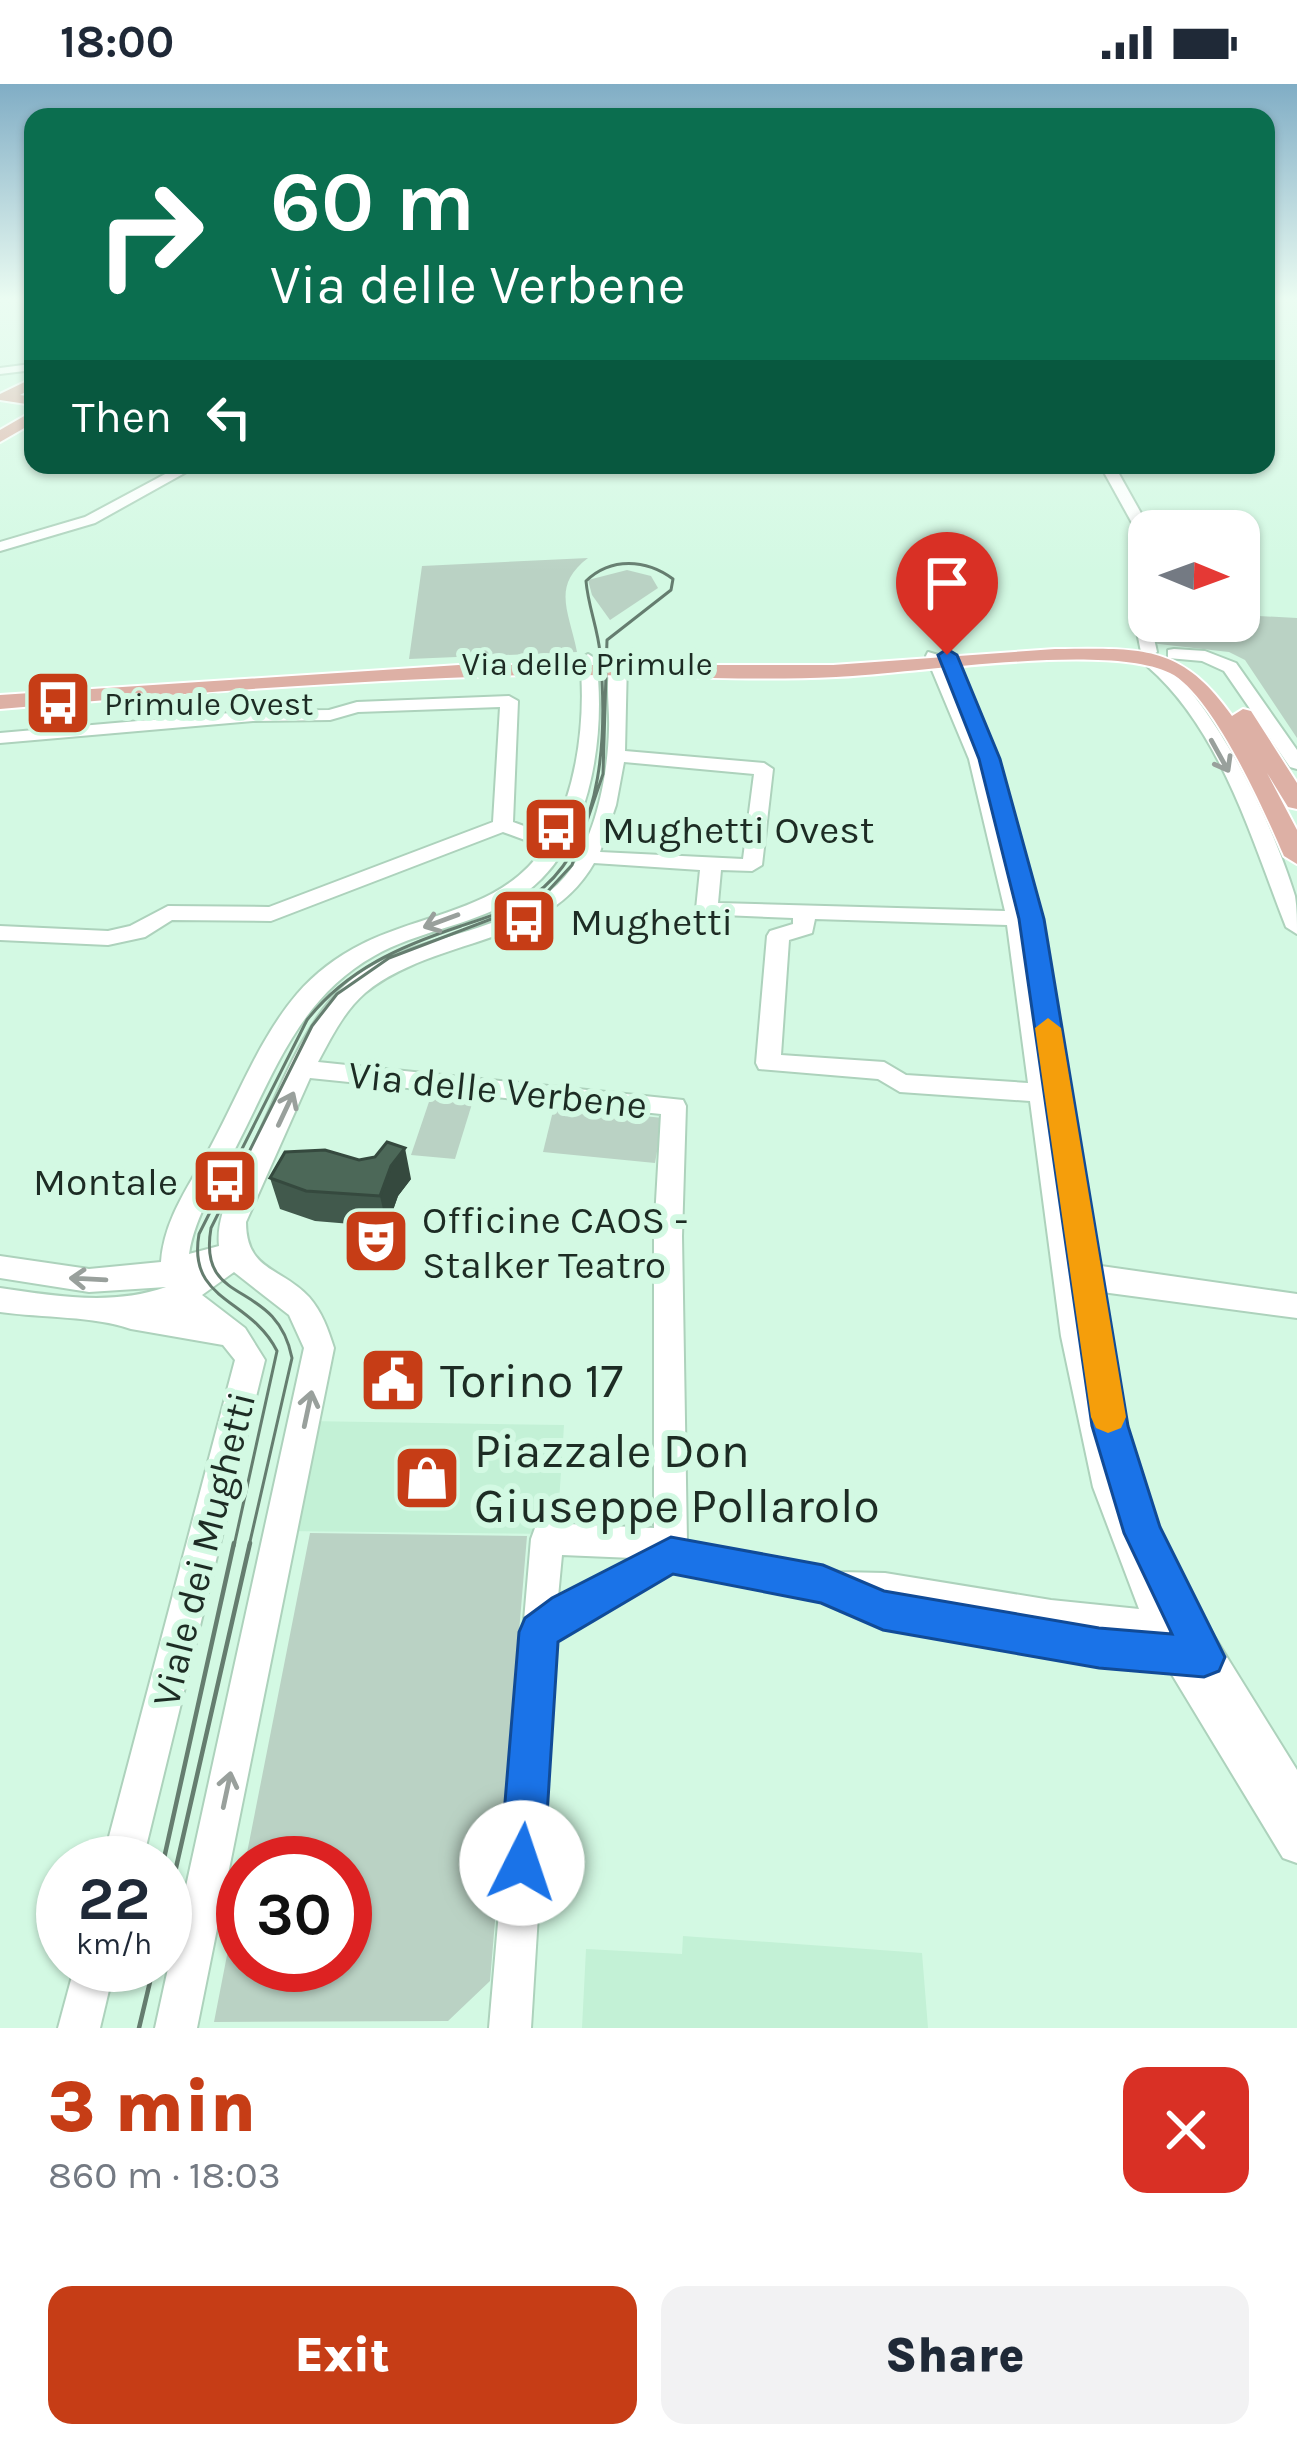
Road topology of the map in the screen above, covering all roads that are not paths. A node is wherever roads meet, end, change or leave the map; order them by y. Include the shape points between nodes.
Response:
1 (13, 391) edge
2 (24, 410) edge
3 (24, 413) edge
4 (2, 435) edge
5 (158, 474) edge
6 (175, 474) edge
7 (1112, 474) edge
8 (1132, 510) edge
9 (0, 543) edge
10 (1151, 642) edge
11 (1159, 656) junction
12 (944, 660) junction
13 (589, 664) junction
14 (618, 664) junction
15 (502, 670) junction
16 (261, 678) junction
17 (0, 692) edge
18 (502, 700) junction
19 (0, 702) edge
20 (253, 716) junction
21 (0, 738) edge
22 (1284, 743) junction
23 (615, 756) junction
24 (1297, 763) edge
25 (1297, 791) edge
26 (1297, 802) edge
27 (503, 825) junction
28 (559, 846) junction
29 (1297, 856) edge
30 (587, 857) junction
31 (711, 864) junction
32 (804, 914) junction
33 (1024, 918) junction
34 (1297, 927) edge
35 (0, 933) edge
36 (305, 1069) junction
37 (1050, 1094) junction
38 (234, 1256) junction
39 (3, 1268) edge
40 (1077, 1277) junction
41 (179, 1282) junction
42 (1, 1304) edge
43 (1297, 1306) edge
44 (105, 1311) junction
45 (234, 1335) junction
46 (671, 1555) junction
47 (538, 1632) junction
48 (1183, 1642) junction
49 (1297, 1804) edge
50 (129, 1836) edge
51 (1297, 1844) edge
52 (88, 1992) edge
53 (79, 2028) edge
54 (176, 2028) edge
55 (510, 2028) edge

1 - 2 main road via 5,397
3 - 4 main road
5 - 9 street via 71,519
6 - 9 street via 89,520
7 - 8 street
10 - 11 street
11 - 12 main road, Via delle Primule
11 - 22 street via 1205,656 1231,667
11 - 26 main road via 1194,660 1214,674
11 - 29 main road via 1198,683
11 -> 34 street via 1233,778
12 - 14 main road, Via delle Primule via 779,673
12 - 33 street
13 - 14 main road, Via delle Primule
13 - 15 main road, Via delle Primule
13 - 16 main road, Via delle Primule
13 - 28 street via 585,756
14 - 23 street
15 - 16 main road, Via delle Primule
15 - 18 street, Via delle Primule
16 - 17 main road, Via delle Primule
16 - 19 main road, Via delle Primule
16 - 20 street
18 - 20 street, Via delle Primule
18 - 27 street, Via delle Primule via 512,704
20 - 21 street, Via delle Primule
22 - 24 street
22 - 25 street
23 - 30 street
23 - 31 street via 764,769 752,866
27 - 28 street
27 - 35 street via 272,914 168,913 108,938
28 -> 41 street via 519,890 372,947 306,997 182,1227
30 - 31 street
30 - 36 street via 541,905 388,967 354,990
31 - 32 street via 707,909
32 - 33 street
32 - 37 street via 804,928 778,936 768,1063
33 - 37 street
38 -> 36 street via 233,1220
36 - 46 street, Via delle Verbene via 674,1106
37 - 40 street
38 - 41 street
54 -> 38 street, Viale dei Mughetti via 319,1348 300,1303
41 -> 39 street
39 - 42 street
40 - 43 street
40 - 48 street via 1109,1486
41 - 44 street via 153,1306
41 - 45 street, Viale dei Mughetti via 196,1311
42 - 44 street
44 - 45 street
45 - 50 street, Viale dei Mughetti via 250,1360 245,1388
46 - 47 street
46 - 47 street via 648,1542 547,1539
46 - 48 street via 835,1587 883,1610 1099,1648
47 - 55 street
48 - 49 street
48 - 51 street
52 - 53 street

